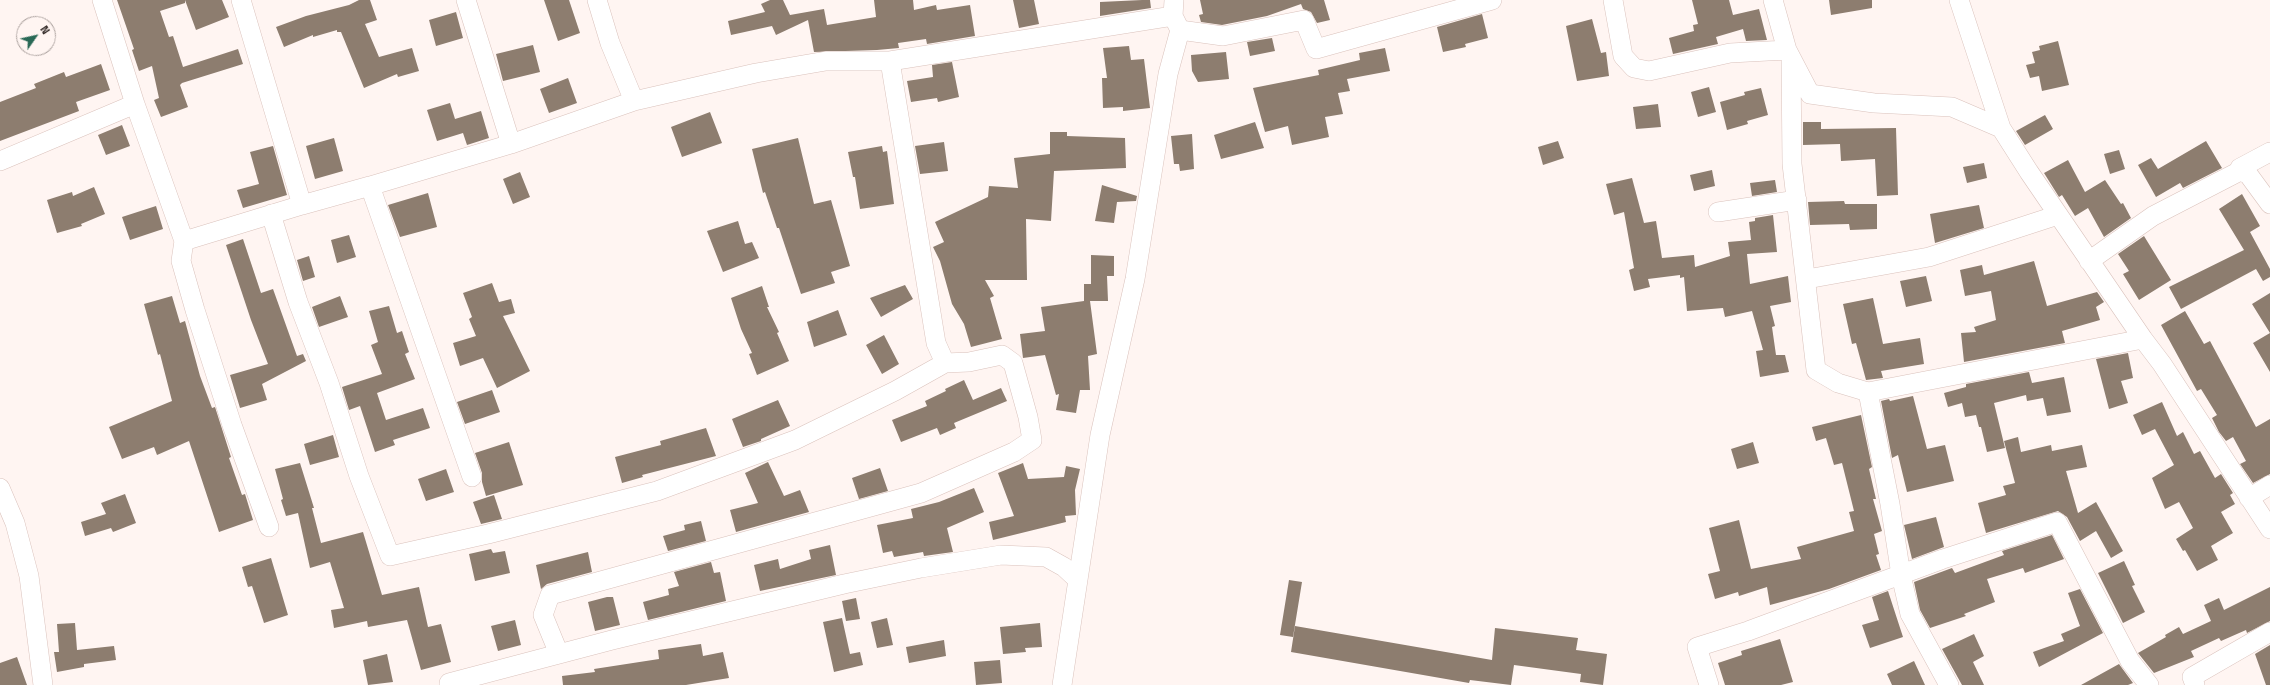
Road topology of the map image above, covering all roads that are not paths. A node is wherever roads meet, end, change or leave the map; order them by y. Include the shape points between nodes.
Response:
1 (102, 0) edge
2 (241, 0) edge
3 (466, 0) edge
4 (597, 0) edge
5 (1492, 0) edge
6 (1613, 0) edge
7 (1773, 0) edge
8 (1959, 0) edge
9 (1175, 15) edge
10 (1789, 53) junction
11 (890, 61) junction
12 (634, 101) junction
13 (135, 104) junction
14 (2001, 128) junction
15 (511, 144) junction
16 (2270, 152) edge
17 (0, 161) edge
18 (2240, 170) junction
19 (370, 186) junction
20 (1797, 200) junction
21 (2270, 204) edge
22 (302, 205) junction
23 (1718, 212) dead end
24 (272, 214) junction
25 (2058, 216) junction
26 (184, 241) junction
27 (2089, 261) junction
28 (1807, 279) junction
29 (2143, 339) junction
30 (945, 363) junction
31 (1868, 392) junction
32 (472, 478) dead end
33 (2270, 485) edge
34 (0, 488) edge
35 (2249, 498) junction
36 (269, 527) dead end
37 (2270, 529) edge
38 (1901, 575) junction
39 (1078, 580) junction
40 (2270, 632) edge
41 (559, 654) junction
42 (2189, 682) edge
43 (43, 685) edge
44 (448, 685) edge
45 (1062, 685) edge
46 (1709, 685) edge
47 (1949, 685) edge
48 (2149, 685) edge

1 - 13 street
2 - 22 street
3 - 15 street
4 - 12 street via 610,43
5 - 9 street via 1316,49 1304,20 1223,36
6 - 10 street via 1623,56 1634,68 1649,71 1730,53
7 - 10 street
8 - 14 street
9 - 11 street
9 - 39 street via 1135,279 1100,436
10 - 14 street via 1810,94 1874,103 1952,107
10 - 20 street via 1792,164
11 - 12 street via 826,61 756,73
11 - 30 street via 936,343
12 - 15 street
13 - 17 street
13 - 26 street
14 - 25 street
15 - 19 street
16 - 18 street
18 - 21 street via 2248,174
18 - 27 street via 2153,216
19 - 22 street
19 - 32 street
20 - 23 street
20 - 28 street
22 - 24 street
24 - 26 street
24 - 30 street via 298,302 390,556 488,534 656,490 795,440
25 - 27 street
25 - 28 street via 1929,257
26 - 36 street via 182,261 194,310
27 - 29 street
28 - 31 street via 1816,370 1838,383
29 - 31 street
29 - 35 street
30 - 41 street via 969,362 1002,355 1013,363 1032,440 1014,452 921,493 550,595 543,614
31 - 38 street
33 - 35 street
34 - 43 street via 15,523 29,576
35 - 37 street
38 - 46 street via 1697,647
38 - 47 street via 1910,614
38 - 48 street via 2057,522 2130,661
39 - 41 street via 1064,567 1046,557 1001,555 844,584
39 - 45 street
40 - 42 street
41 - 44 street

